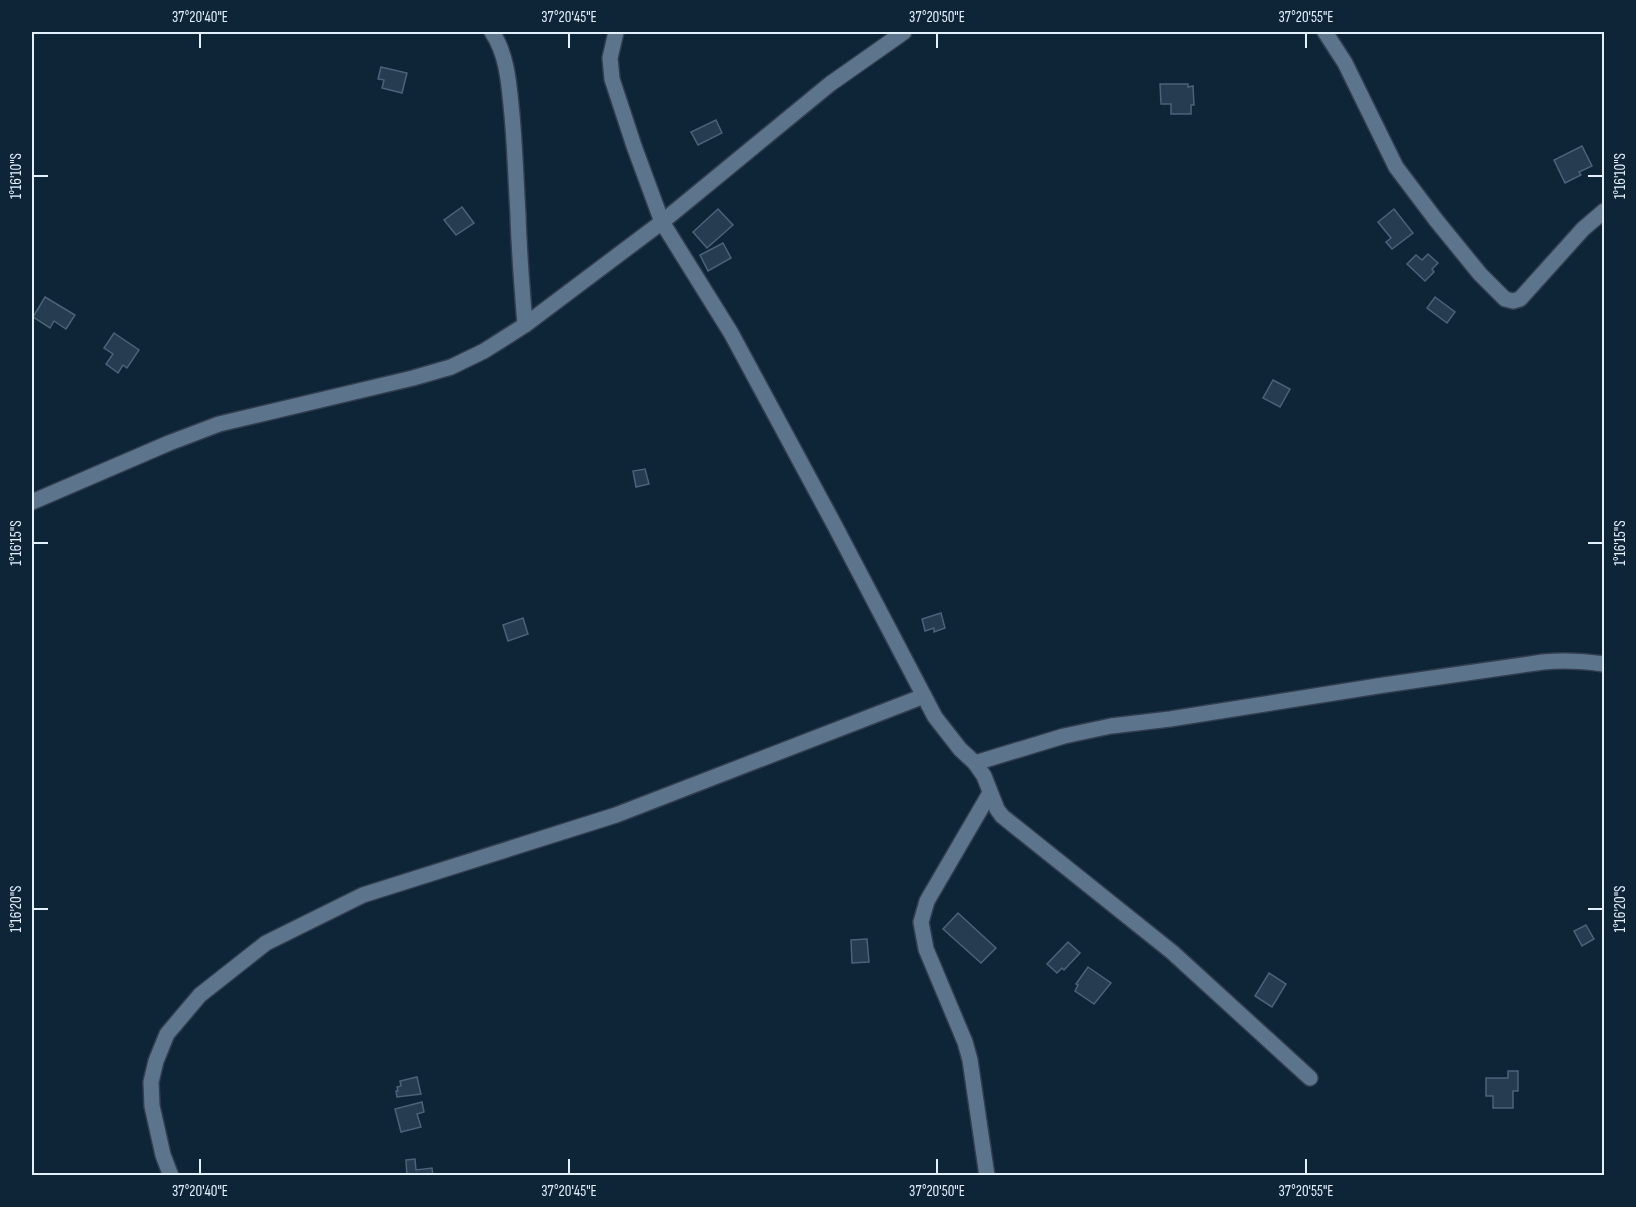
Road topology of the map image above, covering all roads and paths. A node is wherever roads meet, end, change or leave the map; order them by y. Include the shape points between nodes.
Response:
1 (492, 32) edge
2 (616, 32) edge
3 (904, 32) edge
4 (1325, 32) edge
5 (1605, 211) edge
6 (662, 222) junction
7 (525, 325) junction
8 (32, 502) edge
9 (1605, 664) edge
10 (924, 696) junction
11 (975, 763) junction
12 (990, 793) junction
13 (1310, 1078) dead end
14 (171, 1176) edge
15 (987, 1176) edge

1 - 7 street via 505,58 509,85
2 - 6 street via 609,58 612,79
3 - 6 street via 830,84
4 - 5 street via 1345,63 1396,167 1480,274 1505,299 1520,298
6 - 7 street
6 - 10 street via 730,333
7 - 8 street via 451,367 219,424
9 - 11 street via 1562,660 1111,726
10 - 11 street via 935,717
10 - 14 street via 616,815 363,895 266,943 200,995 167,1034 151,1082 152,1106
11 - 12 street
12 - 13 street via 997,809 1014,827 1172,952
12 - 15 street via 927,901 921,922 926,949 970,1060

